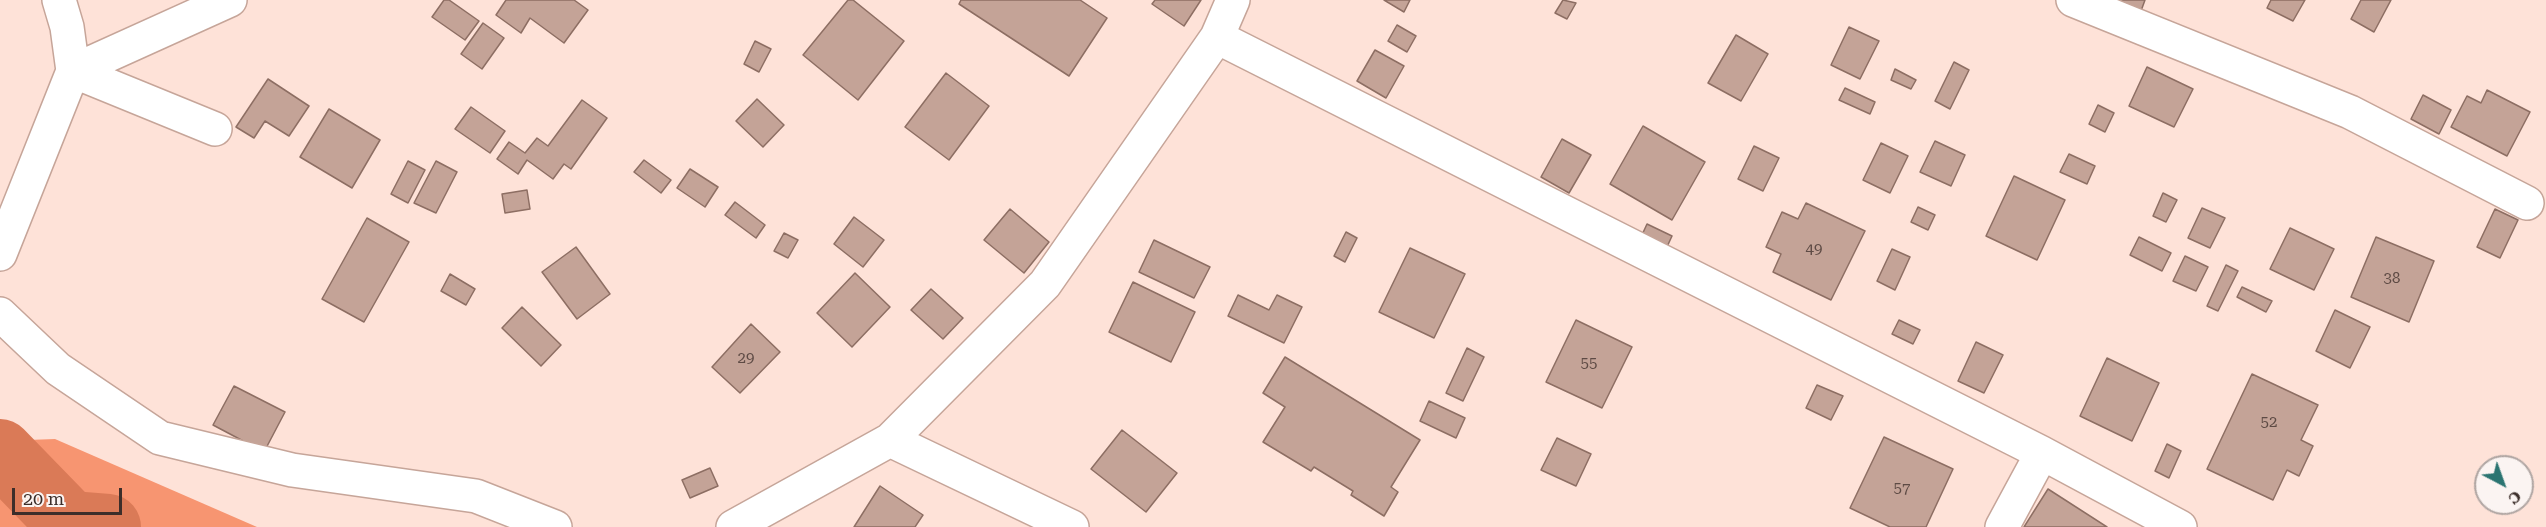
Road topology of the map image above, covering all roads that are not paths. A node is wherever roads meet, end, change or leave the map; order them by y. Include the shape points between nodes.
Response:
1 (59, 0) edge
2 (230, 0) edge
3 (1233, 0) edge
4 (2073, 0) edge
5 (1217, 37) junction
6 (73, 70) junction
7 (215, 129) dead end
8 (2527, 203) dead end
9 (0, 254) edge
10 (0, 314) edge
11 (890, 440) junction
12 (2042, 453) junction
13 (555, 527) edge
14 (733, 527) edge
15 (1072, 527) edge
16 (2002, 527) edge
17 (2180, 527) edge

1 - 6 street
2 - 6 street
3 - 5 street
4 - 8 street via 2350,112
5 - 11 street via 1045,284
5 - 12 street
6 - 7 street
6 - 9 street
10 - 13 street via 58,369 160,438 292,470 476,496
11 - 14 street
11 - 15 street
12 - 16 street
12 - 17 street

